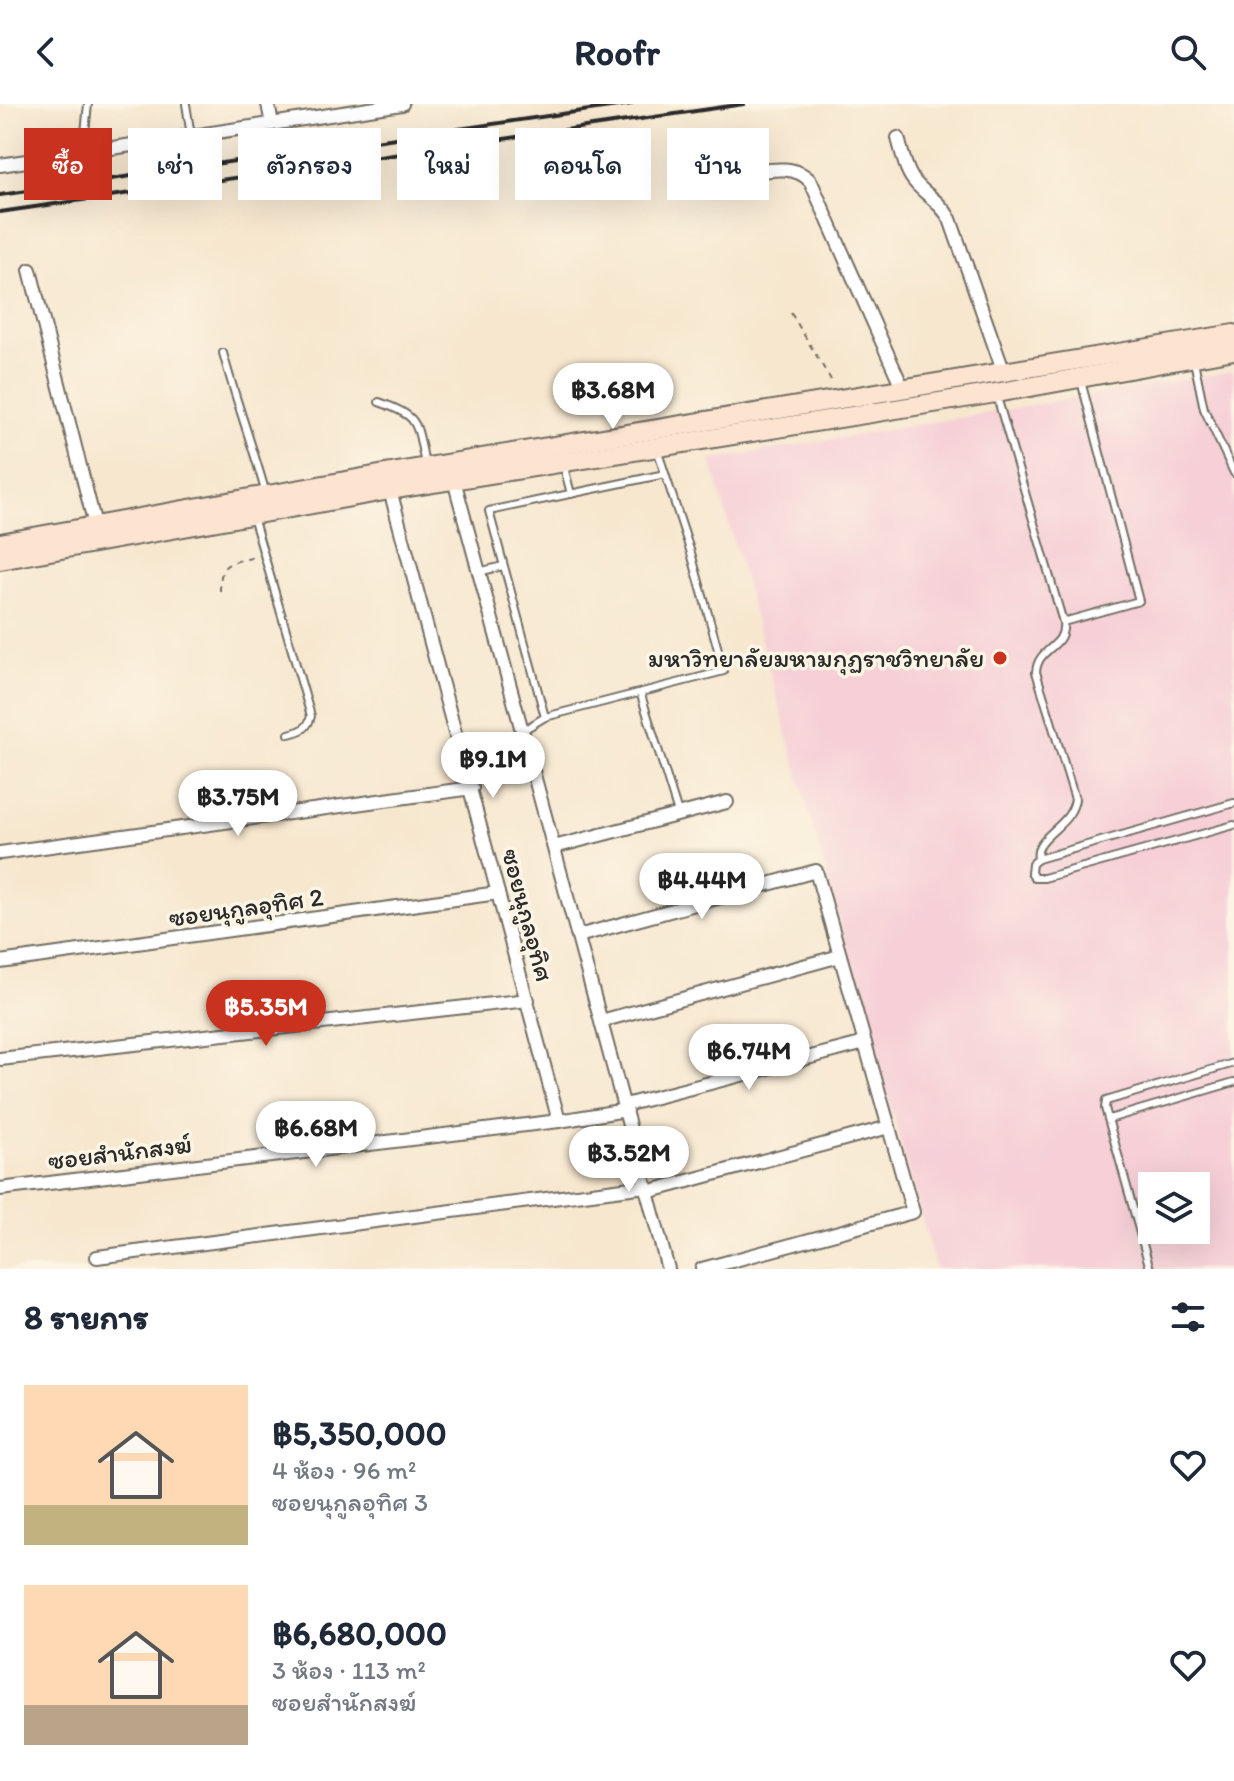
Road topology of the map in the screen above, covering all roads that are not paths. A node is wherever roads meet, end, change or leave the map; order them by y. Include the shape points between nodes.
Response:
1 (88, 104) edge
2 (186, 104) edge
3 (268, 104) edge
4 (402, 104) edge
5 (362, 107) edge
6 (272, 124) junction
7 (86, 128) edge
8 (190, 128) edge
9 (222, 131) edge
10 (898, 138) dead end
11 (24, 161) edge
12 (0, 165) edge
13 (769, 172) edge
14 (30, 270) dead end
15 (1233, 345) edge
16 (1192, 349) junction
17 (223, 353) dead end
18 (1004, 373) junction
19 (1081, 378) junction
20 (903, 389) junction
21 (996, 393) junction
22 (379, 402) dead end
23 (656, 445) junction
24 (563, 461) junction
25 (426, 467) junction
26 (452, 471) junction
27 (1234, 473) edge
28 (665, 474) junction
29 (390, 490) junction
30 (266, 494) junction
31 (571, 494) junction
32 (252, 513) junction
33 (95, 525) junction
34 (0, 543) edge
35 (0, 560) edge
36 (503, 566) junction
37 (478, 572) junction
38 (1063, 622) junction
39 (641, 695) junction
40 (545, 717) junction
41 (522, 731) junction
42 (289, 734) dead end
43 (472, 788) junction
44 (727, 802) dead end
45 (1234, 803) edge
46 (678, 815) junction
47 (1234, 825) edge
48 (554, 847) junction
49 (0, 853) edge
50 (1038, 859) junction
51 (498, 893) junction
52 (578, 936) junction
53 (840, 956) junction
54 (0, 962) edge
55 (528, 1000) junction
56 (601, 1021) junction
57 (865, 1043) junction
58 (0, 1059) edge
59 (1234, 1063) edge
60 (1234, 1082) edge
61 (625, 1108) junction
62 (1109, 1119) junction
63 (559, 1121) junction
64 (889, 1127) junction
65 (0, 1189) edge
66 (647, 1189) junction
67 (97, 1257) dead end
68 (668, 1269) edge
69 (702, 1269) edge
70 (1150, 1269) edge

1 - 7 lane
2 - 8 lane
3 - 6 street
4 - 5 street
5 - 6 street
6 - 9 street
10 - 18 street via 913,180 950,219
11 - 12 street
13 - 20 street via 802,173 811,182
14 - 33 street
15 - 16 main road
16 - 18 main road
16 - 19 main road
16 - 27 lane via 1204,409
17 - 30 lane
18 - 20 main road
19 - 21 main road
19 - 38 lane via 1139,601
20 - 26 main road
21 - 23 main road
21 - 38 lane
22 - 25 lane via 413,418
23 - 24 main road
23 - 28 lane
24 - 26 main road
24 - 31 lane
25 - 26 main road
25 - 30 main road
26 - 29 main road
26 - 37 street
28 - 31 lane
28 - 39 lane via 724,671
29 - 32 main road
29 - 43 street, ซอยนุกูลอุทิศ
30 - 33 main road
31 - 36 lane via 489,511
32 - 35 main road
32 - 42 lane via 311,716 309,725
33 - 34 main road
36 - 37 lane
36 - 40 lane
37 - 41 street
38 - 50 lane via 1064,633 1040,658 1036,672 1075,799 1068,818 1038,848
39 - 40 lane
39 - 46 lane
40 - 41 lane
41 - 48 street
43 - 49 street
43 - 51 street, ซอยนุกูลอุทิศ
44 - 46 street
45 - 50 lane
46 - 48 street
47 - 50 lane via 1044,878 1034,878 1031,872
48 - 52 street
51 - 54 street, ซอยนุกูลอุทิศ 2
51 - 55 street, ซอยนุกูลอุทิศ
52 - 53 street via 816,871
52 - 56 street
53 - 56 street
53 - 57 street
55 - 58 street
55 - 63 street, ซอยนุกูลอุทิศ
56 - 61 street
57 - 61 street, ซอยสำนักสงฆ์
57 - 64 street
59 - 62 lane via 1112,1098 1106,1101
60 - 62 lane
61 - 63 street, ซอยสำนักสงฆ์
61 - 66 street
62 - 70 lane
63 - 65 street, ซอยสำนักสงฆ์
64 - 66 street
64 - 69 street via 913,1212
66 - 67 street
66 - 68 street

